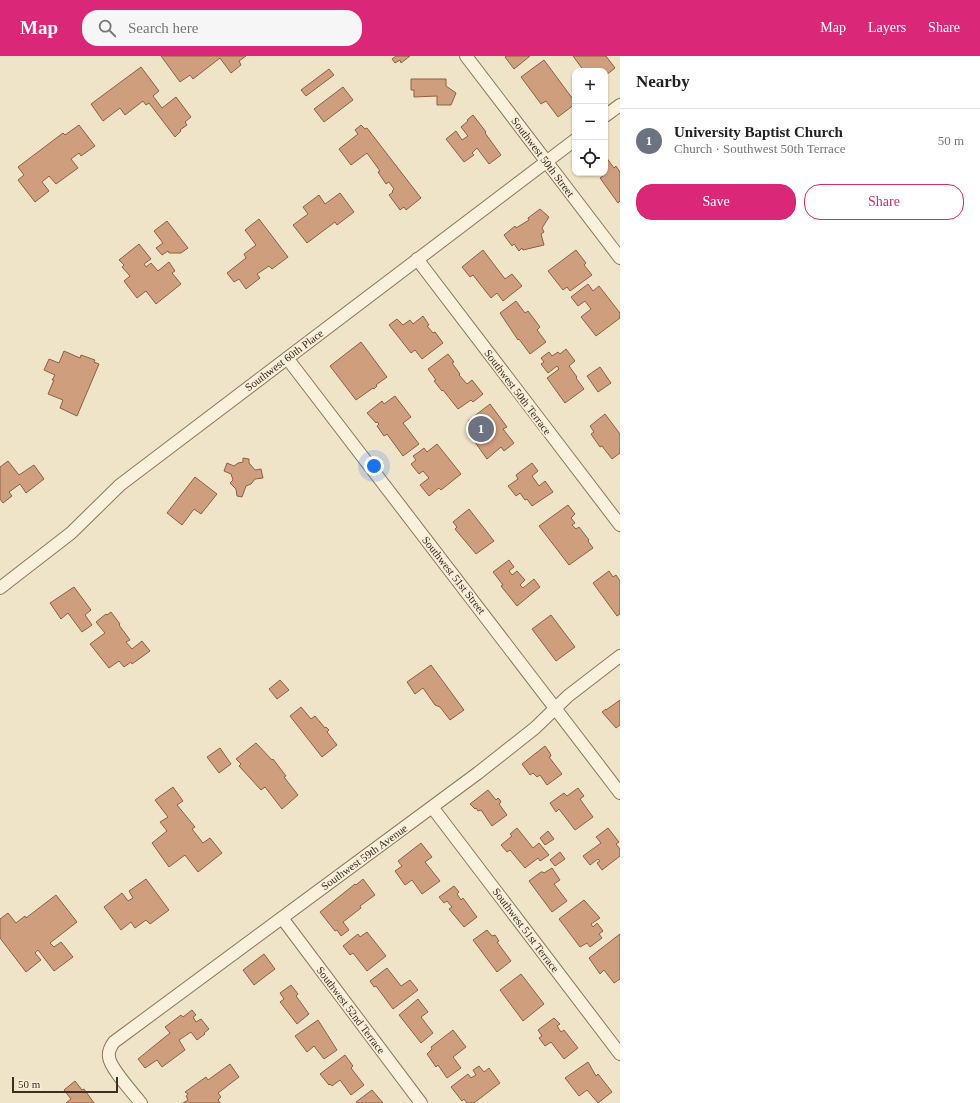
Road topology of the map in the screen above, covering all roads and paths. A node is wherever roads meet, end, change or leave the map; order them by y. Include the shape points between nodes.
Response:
1 (466, 56) edge
2 (620, 105) edge
3 (608, 114) edge
4 (572, 142) edge
5 (547, 162) junction
6 (620, 258) edge
7 (417, 259) junction
8 (287, 358) junction
9 (620, 525) edge
10 (0, 588) edge
11 (620, 656) edge
12 (556, 708) junction
13 (620, 793) edge
14 (432, 807) junction
15 (282, 918) junction
16 (620, 1054) edge
17 (141, 1103) edge
18 (420, 1103) edge

1 - 5 street, Southwest 50th Street
2 - 3 street
4 - 5 street, Southwest 60th Place
5 - 6 street, Southwest 50th Street
5 - 7 street, Southwest 60th Place
7 - 8 street, Southwest 60th Place
7 - 9 street, Southwest 50th Terrace
8 - 10 street, Southwest 60th Place via 120,485 71,533
8 - 12 street, Southwest 51st Street
11 - 12 street, Southwest 59th Avenue
12 - 13 street, Southwest 51st Street
12 - 14 street, Southwest 59th Avenue via 522,738
14 - 15 street, Southwest 59th Avenue
14 - 16 street, Southwest 51st Terrace
15 - 17 street, Southwest 59th Avenue via 112,1045 109,1054 111,1064
15 - 18 street, Southwest 52nd Terrace

